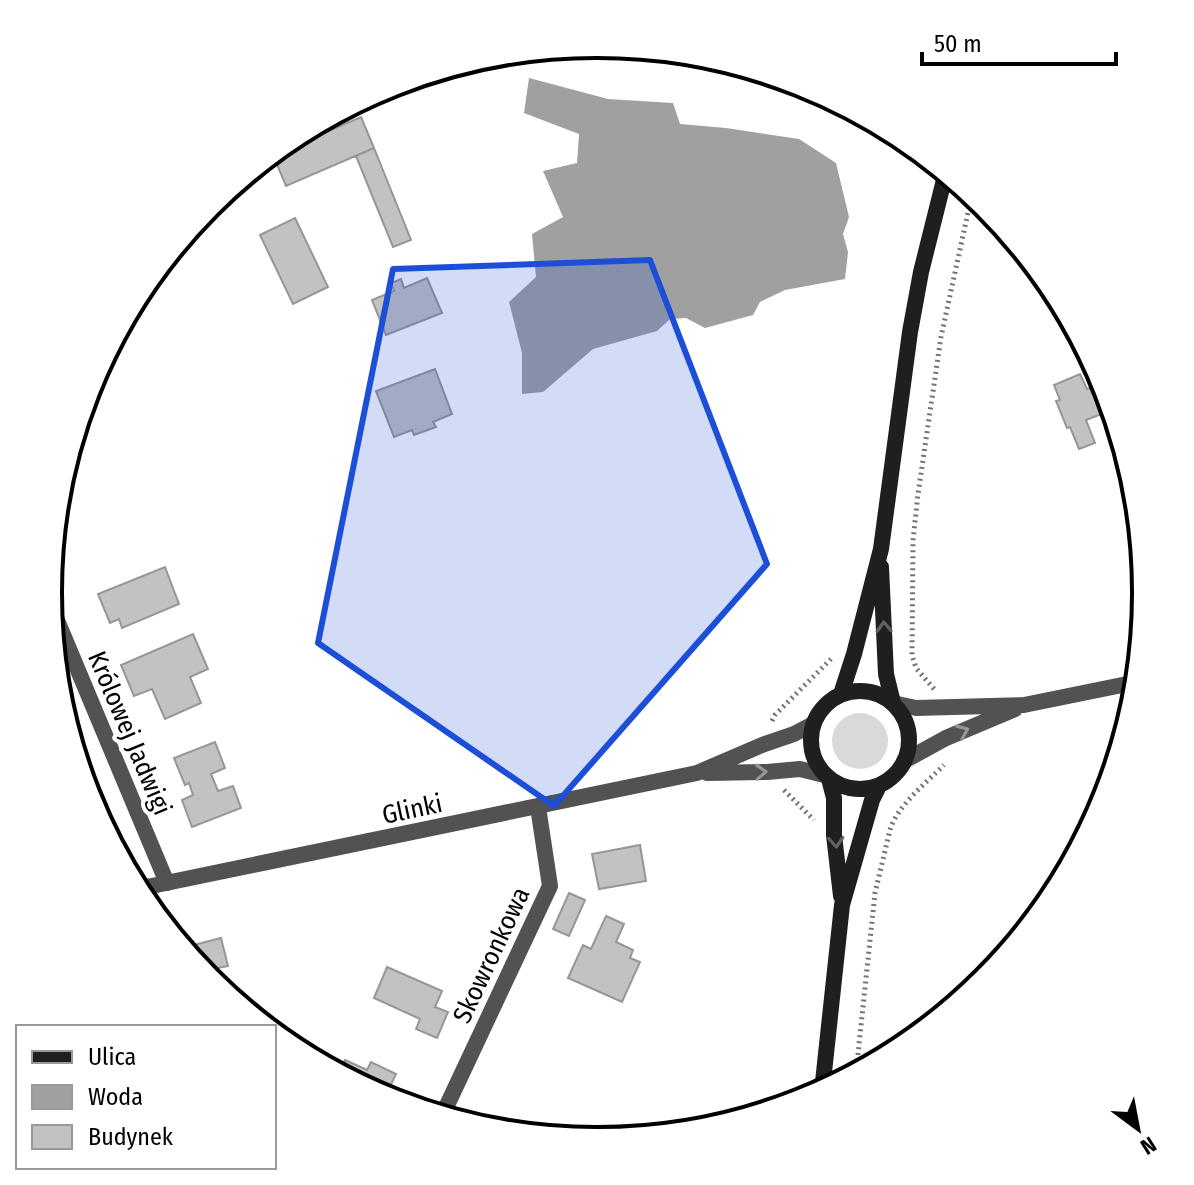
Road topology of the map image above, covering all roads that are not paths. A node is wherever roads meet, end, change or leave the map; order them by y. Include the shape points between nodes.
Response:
1 (943, 186) edge
2 (881, 549) junction
3 (65, 639) edge
4 (1123, 685) edge
5 (841, 694) junction
6 (893, 703) junction
7 (1024, 705) junction
8 (813, 724) junction
9 (904, 761) junction
10 (697, 773) junction
11 (826, 777) junction
12 (879, 786) junction
13 (538, 807) junction
14 (167, 883) junction
15 (151, 886) edge
16 (842, 905) junction
17 (824, 1076) edge
18 (447, 1105) edge

1 - 2 main road via 910,332
2 - 5 main road
6 -> 2 main road via 886,674
3 - 14 street, Królowej Jadwigi
4 - 7 street
5 - 6 main road via 868,691
5 - 8 main road via 819,711
6 - 7 street via 916,708
6 - 9 main road via 908,730
9 -> 7 street
8 - 10 street, Glinki
8 - 11 main road via 811,751
9 - 12 main road
10 -> 11 street, Glinki via 800,769
10 - 13 street, Glinki
11 - 12 main road via 853,789
11 -> 16 main road via 834,798
12 - 16 main road
13 - 14 street, Glinki
13 - 18 street, Skowronkowa via 550,886
14 - 15 street, Glinki
16 - 17 main road

